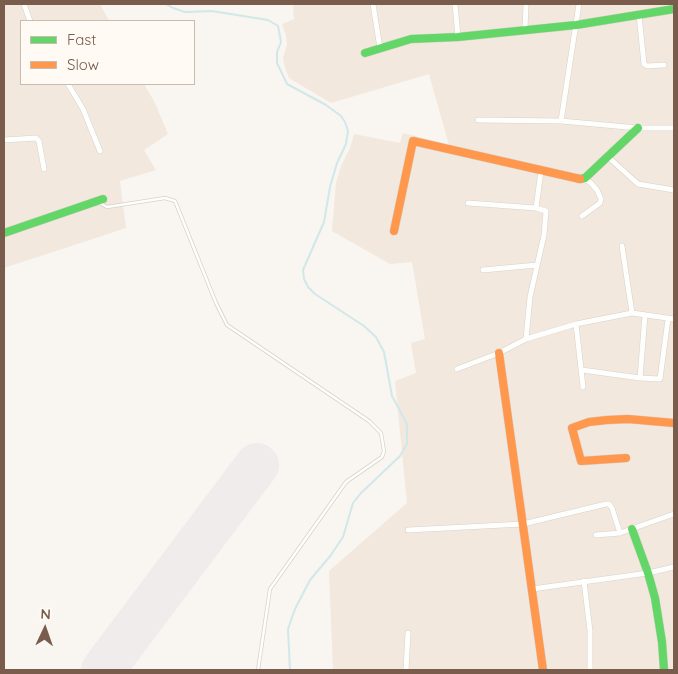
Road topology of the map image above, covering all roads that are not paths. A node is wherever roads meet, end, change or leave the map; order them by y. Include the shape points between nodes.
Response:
1 (24, 4) edge
2 (373, 4) edge
3 (455, 4) edge
4 (526, 4) edge
5 (579, 4) edge
6 (674, 9) edge
7 (638, 15) junction
8 (30, 20) edge
9 (576, 25) junction
10 (525, 29) junction
11 (458, 37) junction
12 (380, 48) junction
13 (365, 53) dead end
14 (664, 65) dead end
15 (69, 85) edge
16 (478, 120) dead end
17 (561, 121) junction
18 (638, 128) junction
19 (674, 128) edge
20 (4, 140) edge
21 (100, 151) dead end
22 (607, 156) junction
23 (44, 169) dead end
24 (541, 171) junction
25 (582, 179) junction
26 (674, 190) edge
27 (100, 200) joint
28 (468, 203) dead end
29 (536, 208) junction
30 (582, 216) dead end
31 (394, 231) dead end
32 (4, 233) edge
33 (622, 246) dead end
34 (537, 265) junction
35 (483, 270) dead end
36 (632, 314) junction
37 (646, 315) junction
38 (668, 318) junction
39 (674, 319) edge
40 (576, 324) junction
41 (526, 339) junction
42 (499, 353) junction
43 (457, 369) dead end
44 (582, 370) junction
45 (640, 378) junction
46 (583, 387) dead end
47 (674, 423) edge
48 (626, 458) dead end
49 (674, 514) edge
50 (523, 524) junction
51 (632, 529) junction
52 (408, 530) dead end
53 (620, 533) junction
54 (596, 534) dead end
55 (674, 567) edge
56 (648, 573) junction
57 (584, 582) junction
58 (532, 589) junction
59 (408, 633) dead end
60 (258, 670) edge
61 (406, 670) edge
62 (543, 670) edge
63 (590, 670) edge
64 (664, 670) edge

1 - 8 street
2 - 12 street
3 - 11 street
4 - 10 street
5 - 9 street
6 - 7 street
7 - 9 street
7 - 14 street via 644,64
9 - 10 street
9 - 17 street
10 - 11 street
11 - 12 street via 411,39
12 - 13 street
15 - 21 street via 84,109
16 - 17 street
17 - 18 street
18 - 19 street
18 - 22 street
20 - 23 street via 36,138
22 - 25 street
22 - 26 street via 638,184
24 - 25 street
24 - 29 street
24 - 31 street via 413,141
25 - 30 street via 590,182 601,199
27 - 32 street
27 - 60 lane via 100,204 107,207 165,198 175,201 227,325 369,421 381,433 382,457 346,482 270,589
28 - 29 street
29 - 34 street via 545,209 547,214
33 - 36 street
34 - 35 street
34 - 41 street
36 - 37 street
36 - 40 street
37 - 38 street
37 - 45 street
38 - 39 street
38 - 45 street via 661,377 658,380
40 - 41 street
40 - 44 street
41 - 42 street
42 - 43 street
42 - 50 street
44 - 45 street
44 - 46 street
47 - 48 street via 607,420 572,428 581,461
49 - 51 street
50 - 52 street
50 - 53 street via 609,504
50 - 58 street
51 - 53 street
51 - 56 street
53 - 54 street
55 - 56 street
56 - 57 street
56 - 64 street via 660,622
57 - 58 street
57 - 63 street via 590,631
58 - 62 street
59 - 61 street

